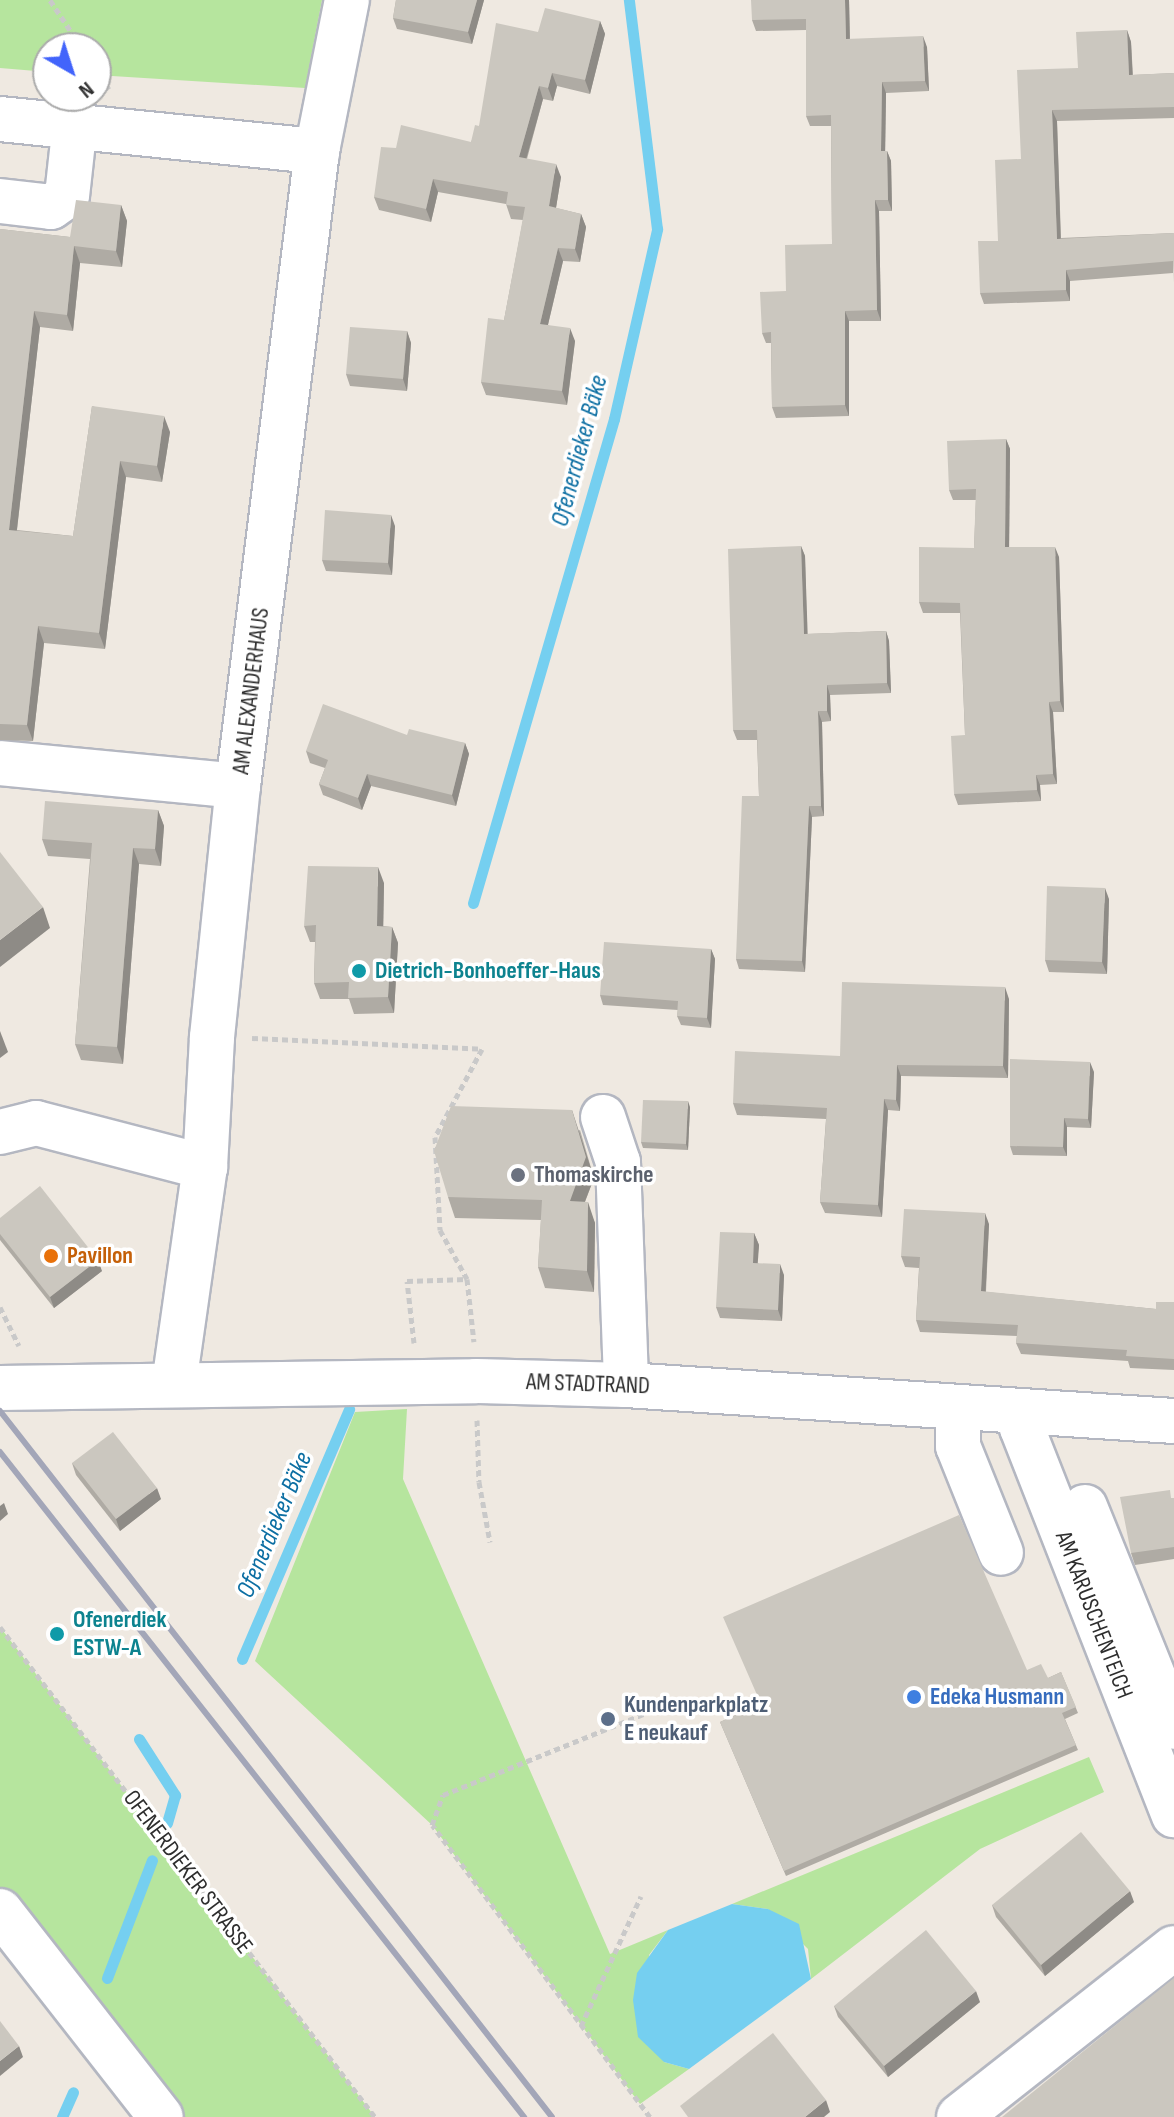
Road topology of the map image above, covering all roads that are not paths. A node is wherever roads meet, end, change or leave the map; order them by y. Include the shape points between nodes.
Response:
1 (347, 0) edge
2 (0, 119) edge
3 (75, 124) junction
4 (317, 151) junction
5 (0, 201) edge
6 (0, 763) edge
7 (238, 786) junction
8 (603, 1117) dead end
9 (0, 1132) edge
10 (205, 1167) junction
11 (12, 1374) edge
12 (174, 1384) junction
13 (626, 1385) junction
14 (958, 1409) junction
15 (1037, 1415) junction
16 (1174, 1421) edge
17 (1001, 1553) dead end
18 (1174, 1727) edge
19 (1174, 1815) edge
20 (0, 1911) edge
21 (1174, 1948) edge
22 (161, 2117) edge
23 (959, 2117) edge

1 - 4 street, AM ALEXANDERHAUS
2 - 3 street
3 - 4 street
3 - 5 street via 67,196 51,207
4 - 7 street, AM ALEXANDERHAUS
6 - 7 street
7 - 10 street, AM ALEXANDERHAUS via 212,1037
8 - 13 street via 618,1162
9 - 10 street via 36,1123
10 - 12 street, AM ALEXANDERHAUS
11 - 12 street, AM STADTRAND
12 - 13 street, AM STADTRAND
13 - 14 street, AM STADTRAND
14 - 15 street, AM STADTRAND
14 - 17 street via 958,1446
15 - 16 street, AM STADTRAND
15 - 18 street via 1053,1430
15 - 19 street, AM KARUSCHENTEICH via 1022,1428
20 - 22 street
21 - 23 street

